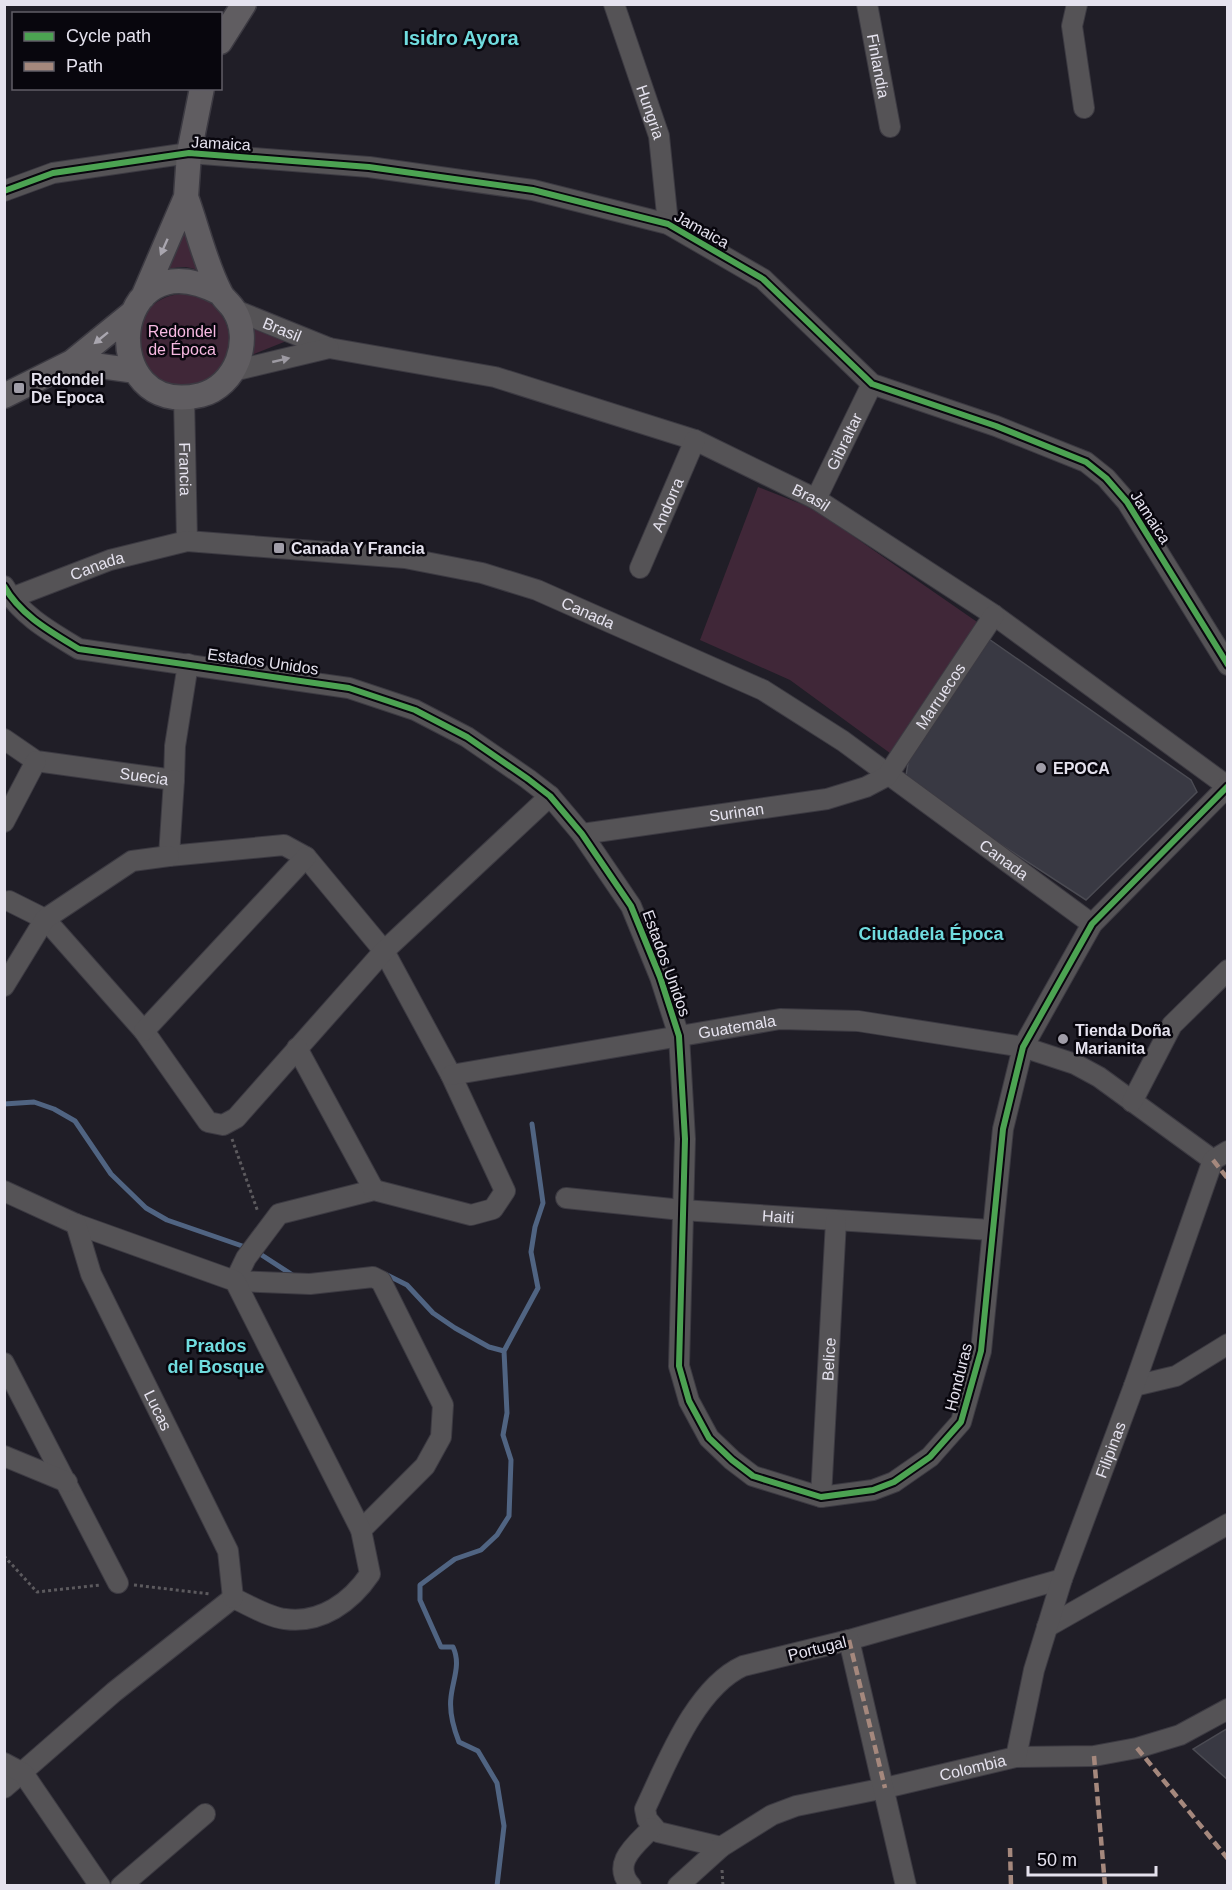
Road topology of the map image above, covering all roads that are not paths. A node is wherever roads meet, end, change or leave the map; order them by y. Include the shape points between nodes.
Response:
1 (244, 4) edge
2 (614, 4) edge
3 (867, 4) edge
4 (1077, 4) edge
5 (222, 39) edge
6 (202, 90) edge
7 (1083, 108) dead end
8 (890, 127) dead end
9 (189, 153) junction
10 (4, 191) edge
11 (186, 197) junction
12 (668, 224) junction
13 (227, 301) junction
14 (137, 305) junction
15 (329, 348) junction
16 (72, 362) junction
17 (136, 371) junction
18 (233, 371) junction
19 (872, 384) junction
20 (4, 396) edge
21 (184, 397) junction
22 (695, 440) junction
23 (816, 499) junction
24 (187, 541) junction
25 (640, 568) dead end
26 (8, 592) edge
27 (994, 615) junction
28 (188, 664) junction
29 (1227, 665) edge
30 (4, 739) edge
31 (36, 761) junction
32 (887, 776) junction
33 (174, 780) junction
34 (1227, 784) edge
35 (550, 796) junction
36 (4, 822) edge
37 (582, 834) junction
38 (169, 856) junction
39 (306, 857) junction
40 (9, 901) dead end
41 (45, 919) junction
42 (1092, 924) junction
43 (384, 951) junction
44 (1227, 970) edge
45 (4, 986) edge
46 (144, 1031) junction
47 (679, 1036) junction
48 (1023, 1047) junction
49 (297, 1048) junction
50 (451, 1075) junction
51 (1132, 1102) junction
52 (1220, 1156) edge
53 (374, 1190) junction
54 (4, 1191) edge
55 (566, 1198) dead end
56 (682, 1210) junction
57 (836, 1221) junction
58 (76, 1224) junction
59 (991, 1230) junction
60 (235, 1281) junction
61 (1227, 1344) edge
62 (4, 1363) edge
63 (1134, 1386) junction
64 (709, 1438) joint
65 (4, 1456) edge
66 (67, 1482) junction
67 (821, 1497) junction
68 (1227, 1524) edge
69 (361, 1530) junction
70 (1062, 1579) junction
71 (118, 1583) road end
72 (233, 1598) junction
73 (1047, 1627) junction
74 (849, 1640) junction
75 (1227, 1709) edge
76 (1016, 1757) junction
77 (4, 1763) edge
78 (23, 1773) junction
79 (4, 1788) edge
80 (885, 1788) junction
81 (205, 1814) dead end
82 (652, 1828) junction
83 (721, 1847) junction
84 (100, 1886) edge
85 (121, 1886) edge
86 (630, 1886) edge
87 (678, 1886) edge
88 (906, 1886) edge

1 - 5 main road
2 - 12 street, Hungria via 659,136
3 - 8 street, Finlandia
4 - 7 street via 1072,26
6 - 9 main road
9 - 10 street, Jamaica via 53,173
9 - 11 main road
9 - 12 street, Jamaica via 369,166 521,188
11 - 13 main road
11 -> 14 main road
12 - 19 street, Jamaica via 763,279
13 - 14 main road via 201,283 181,280 160,285
13 - 15 street, Brasil
13 - 18 main road via 241,325 240,357
14 -> 16 main road
14 - 17 main road via 126,333 127,353
18 -> 15 street, Brasil
15 - 22 street, Brasil via 495,378
16 - 17 main road
16 - 20 main road
17 - 21 main road via 157,390
18 - 21 main road via 220,385 203,394
19 - 23 street, Gibraltar
19 - 29 street, Jamaica via 1086,462 1127,502
21 - 24 street, Francia
22 - 23 street, Brasil
22 - 25 street, Andorra
23 - 27 street, Brasil
24 - 26 street, Canada
24 - 32 street, Canada via 405,558 482,573 537,590 764,690 843,741
26 - 28 street, Estados Unidos via 44,628 79,649
27 - 32 street, Marruecos
27 - 34 street, Brasil
28 - 33 street, Suecia via 175,746
28 - 35 street, Estados Unidos via 349,688 415,710 467,737
30 - 31 street, Suecia
31 - 33 street, Suecia
31 - 36 street
32 - 37 street, Surinan via 827,800
32 - 42 street, Canada
33 - 38 street
34 - 42 street, Honduras
35 - 37 street, Estados Unidos
35 - 43 street
37 - 47 street, Estados Unidos via 631,906
38 - 39 street via 284,845
38 - 41 street via 132,861
39 - 43 street
39 - 46 street
40 - 41 street
41 - 45 street
41 - 46 street
42 - 48 street, Honduras
43 - 49 street
43 - 50 street
44 - 51 street via 1172,1025
46 - 49 street via 208,1122 223,1125 236,1118
47 - 48 street, Guatemala via 780,1019 858,1021
47 - 50 street, Guatemala
47 - 56 street, Estados Unidos via 685,1139
48 - 51 street, Guatemala via 1076,1064
48 - 59 street, Honduras via 1003,1129
49 - 53 street
50 - 53 street via 505,1191 493,1209 471,1215
51 - 52 street, Guatemala
52 - 63 street, Filipinas
53 - 60 street via 279,1214 246,1258
54 - 58 street
55 - 56 street, Haiti
56 - 57 street, Haiti
56 - 64 street, Estados Unidos via 679,1366 689,1401
57 - 59 street, Haiti
57 - 67 street, Belice
58 - 60 street
58 - 72 street, Lucas via 91,1274 228,1551
59 - 67 street, Honduras via 981,1351 961,1422 930,1457 894,1482 873,1490
60 - 69 street
60 - 69 street via 310,1284 373,1277 381,1281 443,1405 441,1437 425,1466
61 - 63 street via 1176,1376
62 - 66 street
63 - 70 street, Filipinas
64 - 67 street, Honduras via 753,1476
65 - 66 street
66 - 71 street
68 - 73 street
69 - 72 street via 370,1574 355,1595 330,1612 285,1619
70 - 73 street, Filipinas
70 - 74 street, Portugal
72 - 78 street via 114,1692
73 - 76 street, Filipinas
74 - 80 street
74 - 82 street, Portugal via 743,1666 718,1681 679,1739 645,1809
75 - 76 street, Colombia via 1180,1735 1137,1748 1094,1756
76 - 80 street, Colombia
77 - 78 street
78 - 79 street
78 - 84 street
80 - 83 street, Colombia via 796,1806 772,1815
80 - 88 street
81 - 85 street
82 - 83 street
82 - 86 street via 627,1854 622,1865
83 - 87 street, Colombia

